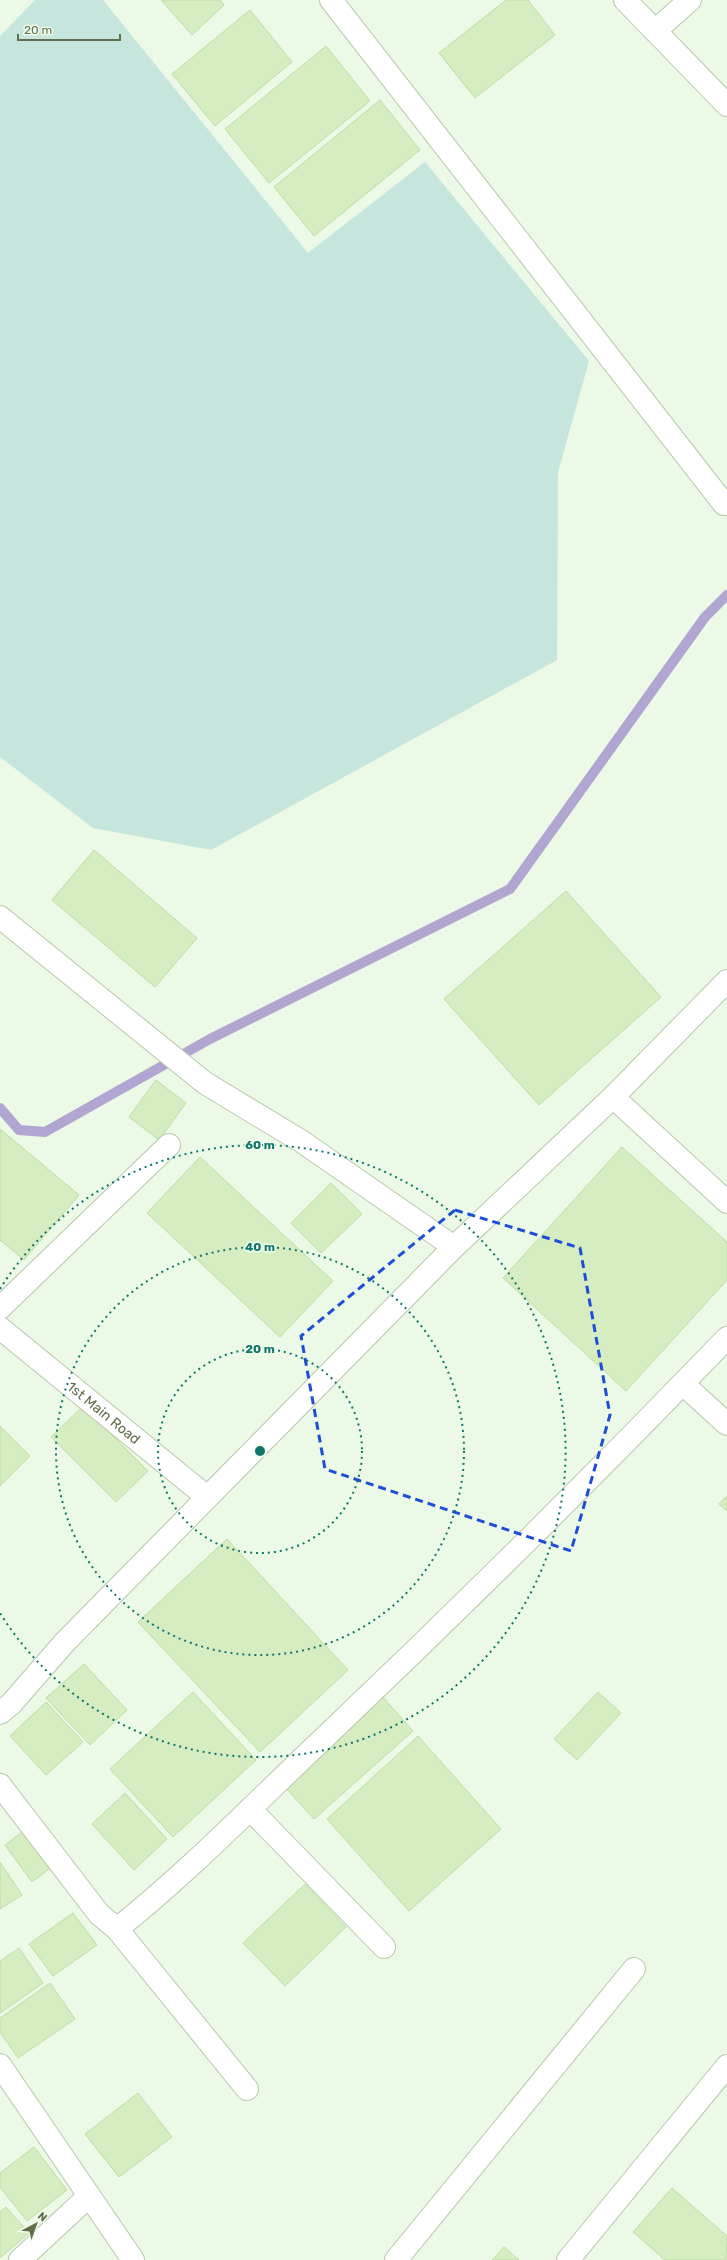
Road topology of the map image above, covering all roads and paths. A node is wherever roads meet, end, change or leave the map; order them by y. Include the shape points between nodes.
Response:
1 (331, 0) edge
2 (625, 0) edge
3 (690, 0) edge
4 (655, 31) junction
5 (727, 105) edge
6 (727, 504) edge
7 (0, 917) edge
8 (727, 981) edge
9 (613, 1097) junction
10 (169, 1145) dead end
11 (727, 1202) edge
12 (454, 1247) junction
13 (0, 1308) edge
14 (0, 1328) edge
15 (727, 1338) edge
16 (683, 1384) junction
17 (727, 1424) edge
18 (207, 1497) junction
19 (0, 1713) edge
20 (0, 1785) edge
21 (250, 1808) junction
22 (117, 1929) junction
23 (384, 1947) dead end
24 (634, 1969) dead end
25 (0, 2064) edge
26 (727, 2066) edge
27 (247, 2089) dead end
28 (89, 2196) junction
29 (20, 2260) edge
30 (133, 2260) edge
31 (396, 2260) edge
32 (568, 2260) edge

1 - 6 street via 724,504
2 - 4 street
3 - 4 street
4 - 5 street
7 - 12 street via 204,1083 301,1140
8 - 9 street
9 - 11 street
9 - 12 street
10 - 13 street
12 - 18 street
14 - 18 street, 1st Main Road
15 - 16 street
16 - 17 street
16 - 21 street via 419,1648
18 - 19 street via 65,1642 11,1704
20 - 22 street via 99,1914
21 - 22 street via 144,1908
21 - 23 street
22 - 27 street
24 - 31 street
25 - 28 street
26 - 32 street
28 - 29 street
28 - 30 street

